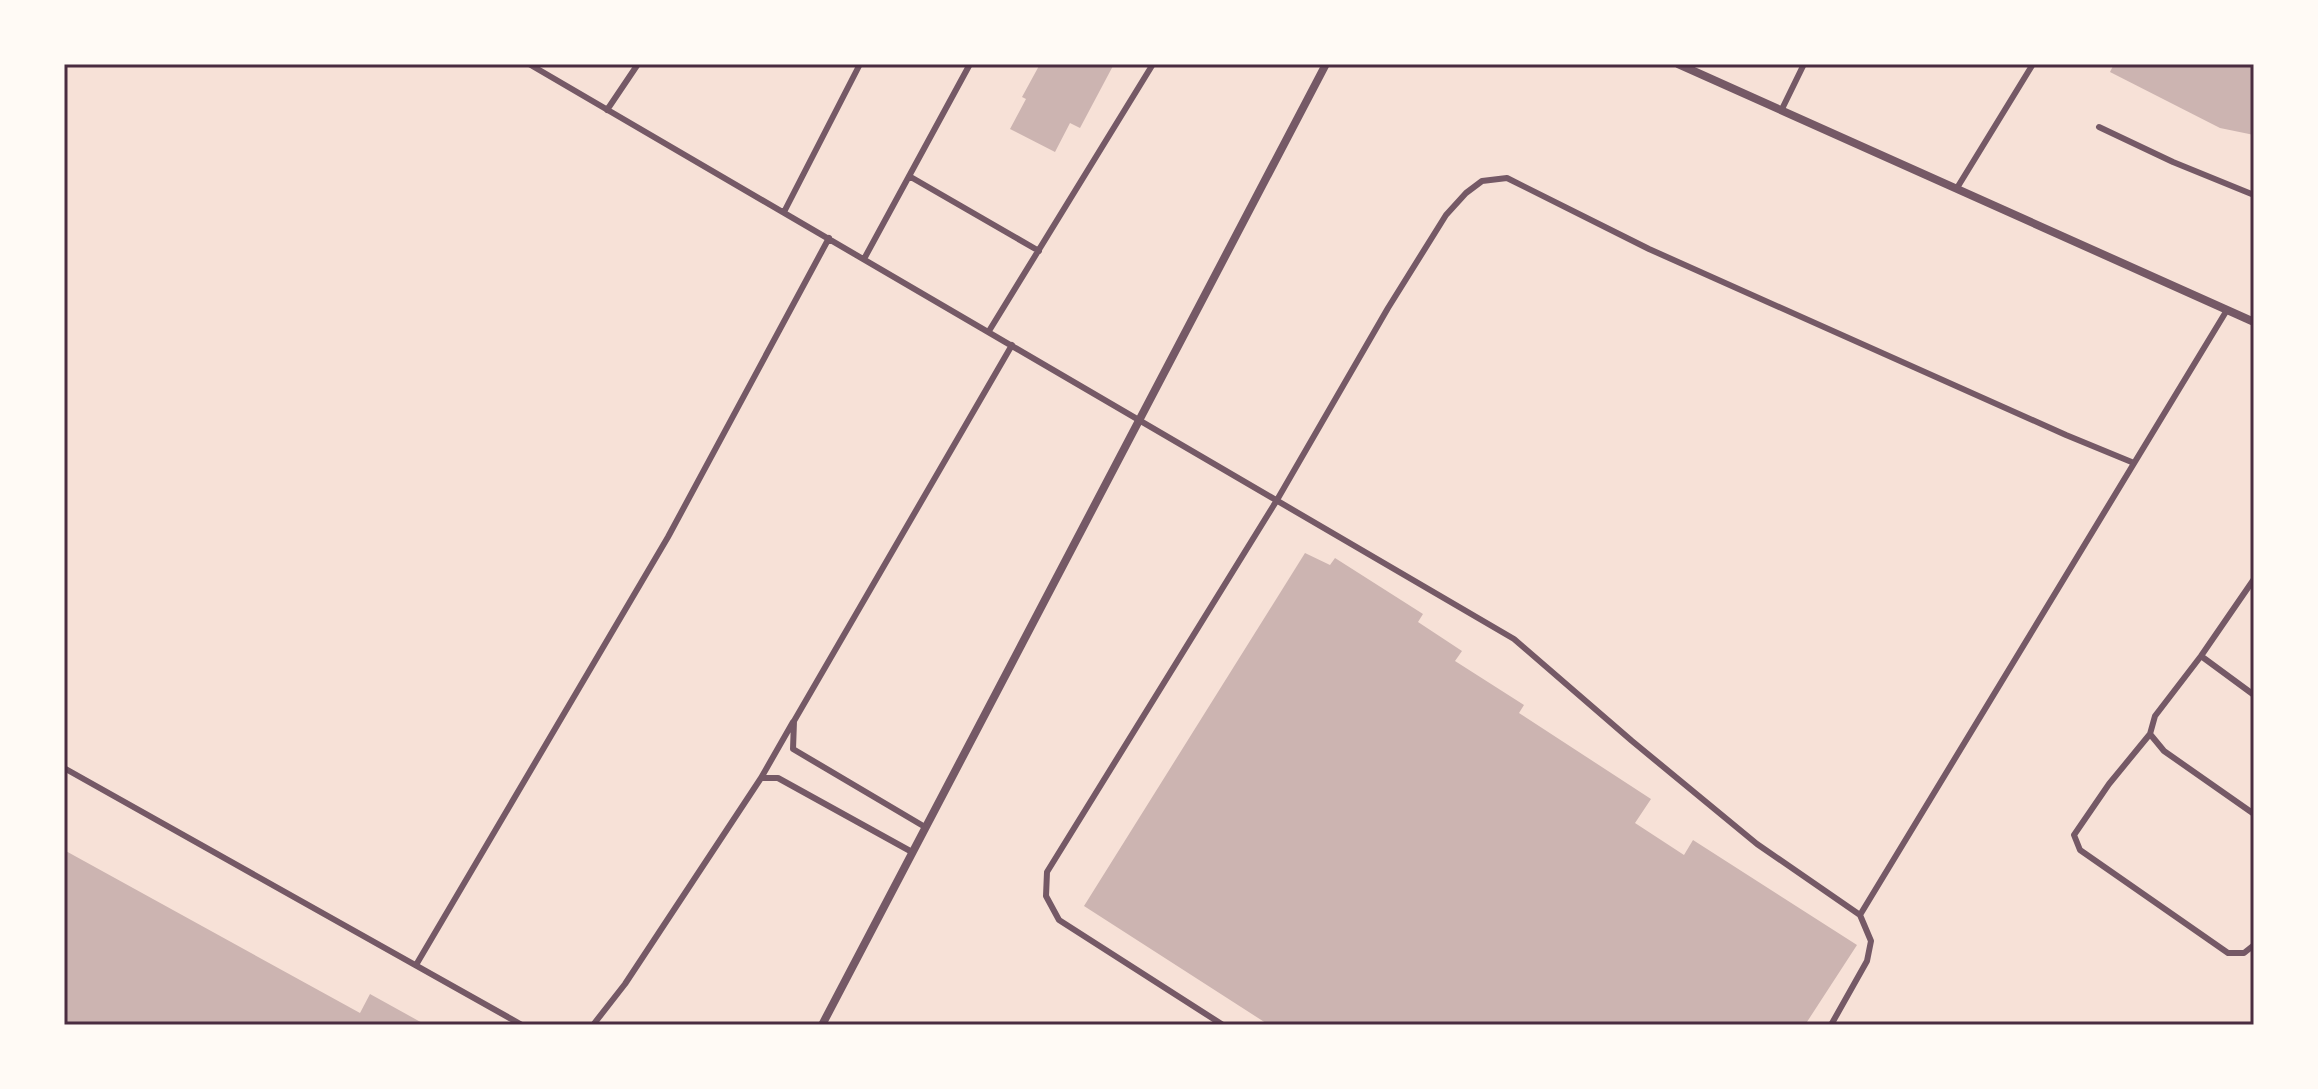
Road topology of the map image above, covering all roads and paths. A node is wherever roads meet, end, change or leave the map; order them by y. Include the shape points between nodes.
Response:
1 (529, 64) edge
2 (638, 64) edge
3 (860, 64) edge
4 (970, 64) edge
5 (1153, 64) edge
6 (1326, 64) edge
7 (1678, 64) edge
8 (1804, 64) edge
9 (2033, 64) edge
10 (1782, 109) junction
11 (607, 110) junction
12 (2099, 127) dead end
13 (909, 176) junction
14 (1957, 188) junction
15 (2254, 195) edge
16 (784, 212) junction
17 (829, 238) junction
18 (1039, 251) junction
19 (864, 259) junction
20 (2227, 310) junction
21 (2254, 322) edge
22 (989, 331) junction
23 (1012, 345) junction
24 (1140, 419) junction
25 (2134, 463) junction
26 (1277, 500) junction
27 (2254, 579) edge
28 (2201, 656) junction
29 (2254, 695) edge
30 (794, 721) junction
31 (2150, 734) junction
32 (64, 768) edge
33 (761, 778) junction
34 (2254, 814) edge
35 (925, 827) junction
36 (912, 852) junction
37 (1860, 915) junction
38 (2254, 945) edge
39 (416, 965) junction
40 (522, 1025) edge
41 (593, 1025) edge
42 (822, 1025) edge
43 (1223, 1025) edge
44 (1831, 1025) edge

1 - 11 lane
2 - 11 lane
3 - 16 lane
4 - 13 lane
5 - 18 lane
6 - 24 street
7 - 10 street
8 - 10 lane
9 - 14 lane
10 - 14 street
11 - 16 lane
12 - 15 lane
13 - 18 lane
13 - 19 lane
14 - 20 street
16 - 17 lane
17 - 19 lane
17 - 39 lane via 668,537
18 - 22 lane
19 - 22 lane
20 - 21 street
20 - 25 lane
22 - 23 lane
23 - 24 lane
23 - 30 lane
24 - 26 lane
24 - 35 street
25 - 26 lane via 1649,249 1507,178 1482,181 1446,215
25 - 37 lane
26 - 37 lane via 1514,639 1757,844
26 - 43 lane via 1047,872 1046,896 1059,920
27 - 28 lane
28 - 29 lane
28 - 31 lane via 2155,716
30 - 33 lane
30 - 35 lane via 793,749
31 - 34 lane via 2164,751
31 - 38 lane via 2074,835 2080,850 2228,953 2244,953
32 - 39 lane
33 - 36 lane via 778,778
33 - 41 lane
35 - 36 street
36 - 42 street
37 - 44 lane via 1871,941 1867,961
39 - 40 lane

